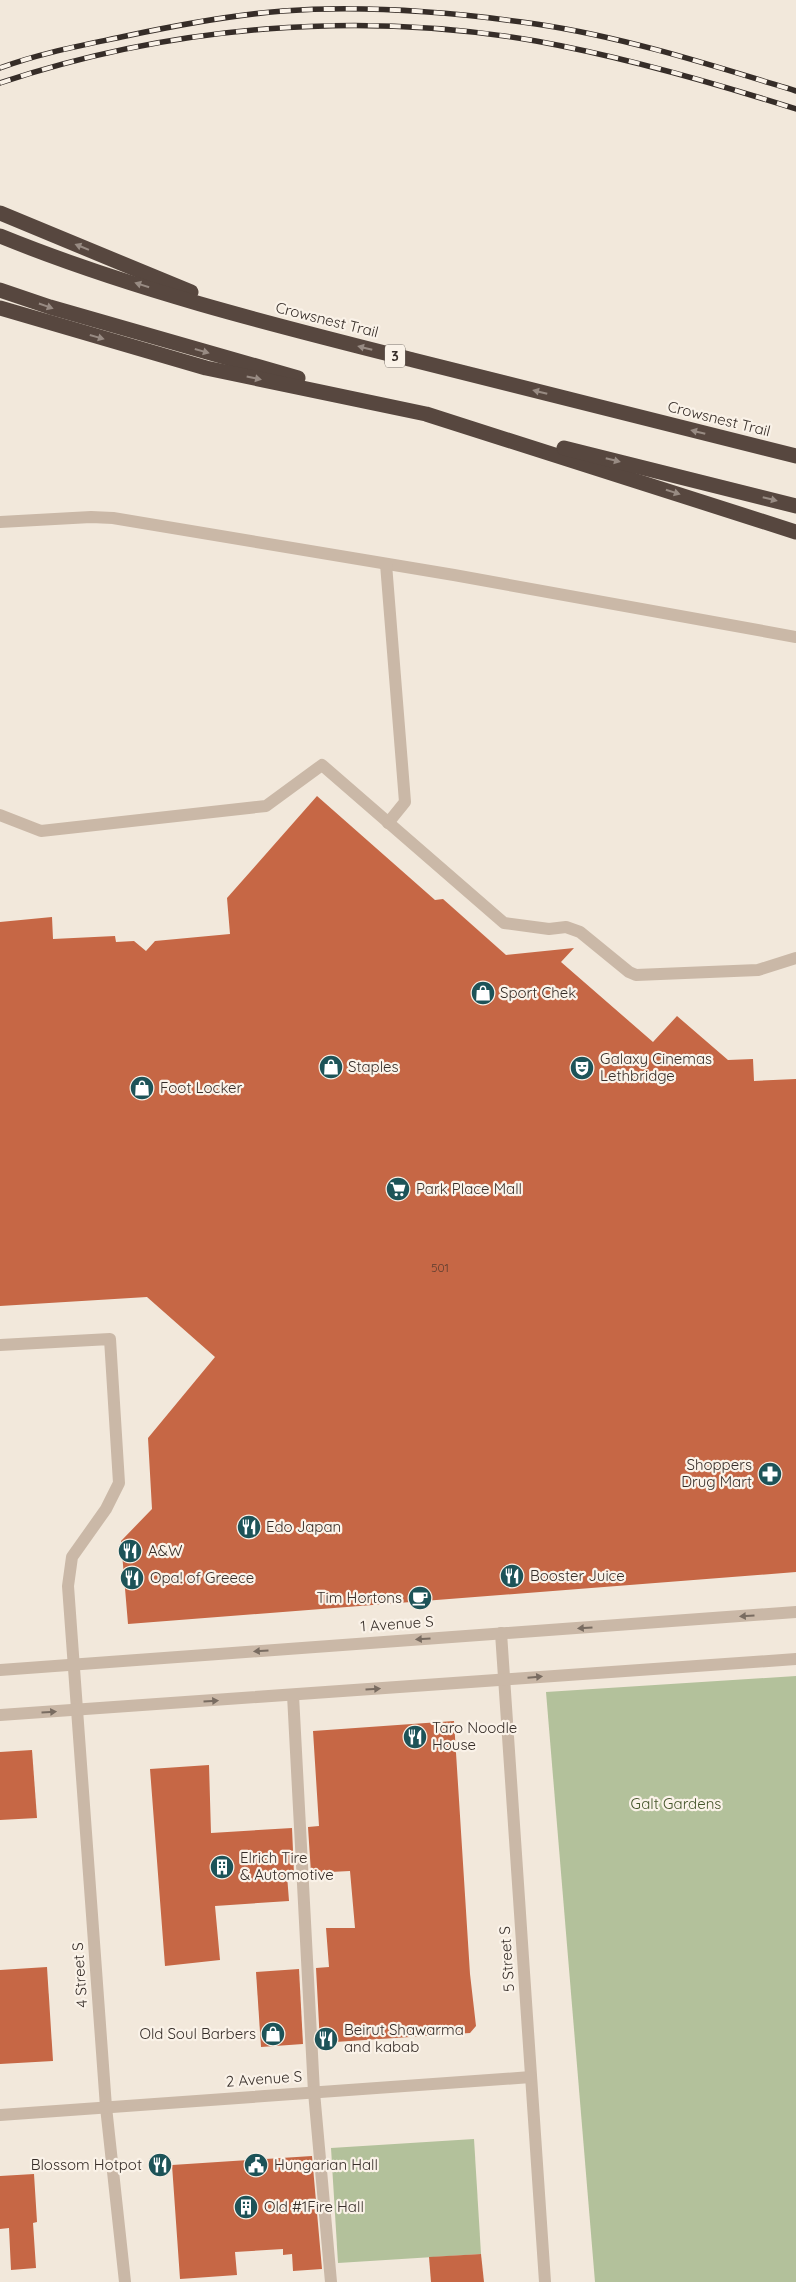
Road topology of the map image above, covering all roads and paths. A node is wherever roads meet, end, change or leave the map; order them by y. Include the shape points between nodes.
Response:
1 (0, 213) edge
2 (0, 236) edge
3 (0, 290) edge
4 (0, 308) edge
5 (273, 325) junction
6 (426, 414) junction
7 (796, 454) edge
8 (796, 506) edge
9 (0, 522) edge
10 (796, 532) edge
11 (386, 564) junction
12 (796, 637) edge
13 (0, 815) edge
14 (388, 823) junction
15 (796, 958) edge
16 (0, 1345) edge
17 (796, 1612) edge
18 (501, 1633) junction
19 (796, 1659) edge
20 (73, 1665) junction
21 (0, 1670) edge
22 (504, 1679) junction
23 (293, 1695) junction
24 (76, 1710) junction
25 (0, 1715) edge
26 (531, 2077) junction
27 (314, 2092) junction
28 (106, 2107) junction
29 (0, 2115) edge
30 (125, 2282) edge
31 (331, 2282) edge
32 (545, 2282) edge

5 -> 1 highway
5 -> 2 highway, Crowsnest Trail / 3 via 157,290
3 -> 6 highway via 59,310
4 -> 6 highway via 206,368
7 -> 5 highway, Crowsnest Trail / 3
6 -> 8 highway
6 -> 10 highway
9 - 11 street via 109,518
11 - 12 street
11 - 14 street via 404,802
13 - 14 street via 41,831 266,806 322,765
14 - 15 street via 504,923 549,929 566,927 580,932 636,975 758,970
16 - 20 street, 4 Street S via 110,1339 119,1483 106,1509 72,1557 68,1586
17 -> 18 street, 1 Avenue S
18 -> 20 street, 1 Avenue S
18 - 22 street, 5 Street S
22 -> 19 street
20 - 21 street, 1 Avenue S
20 - 24 street, 4 Street S
23 -> 22 street
22 - 26 street, 5 Street S
24 -> 23 street
23 - 27 street
25 -> 24 street
24 - 28 street, 4 Street S
26 - 27 street, 2 Avenue S
26 - 32 street, 5 Street S
27 - 28 street, 2 Avenue S
27 - 31 street
28 - 29 street, 2 Avenue S
28 - 30 street, 4 Street S

